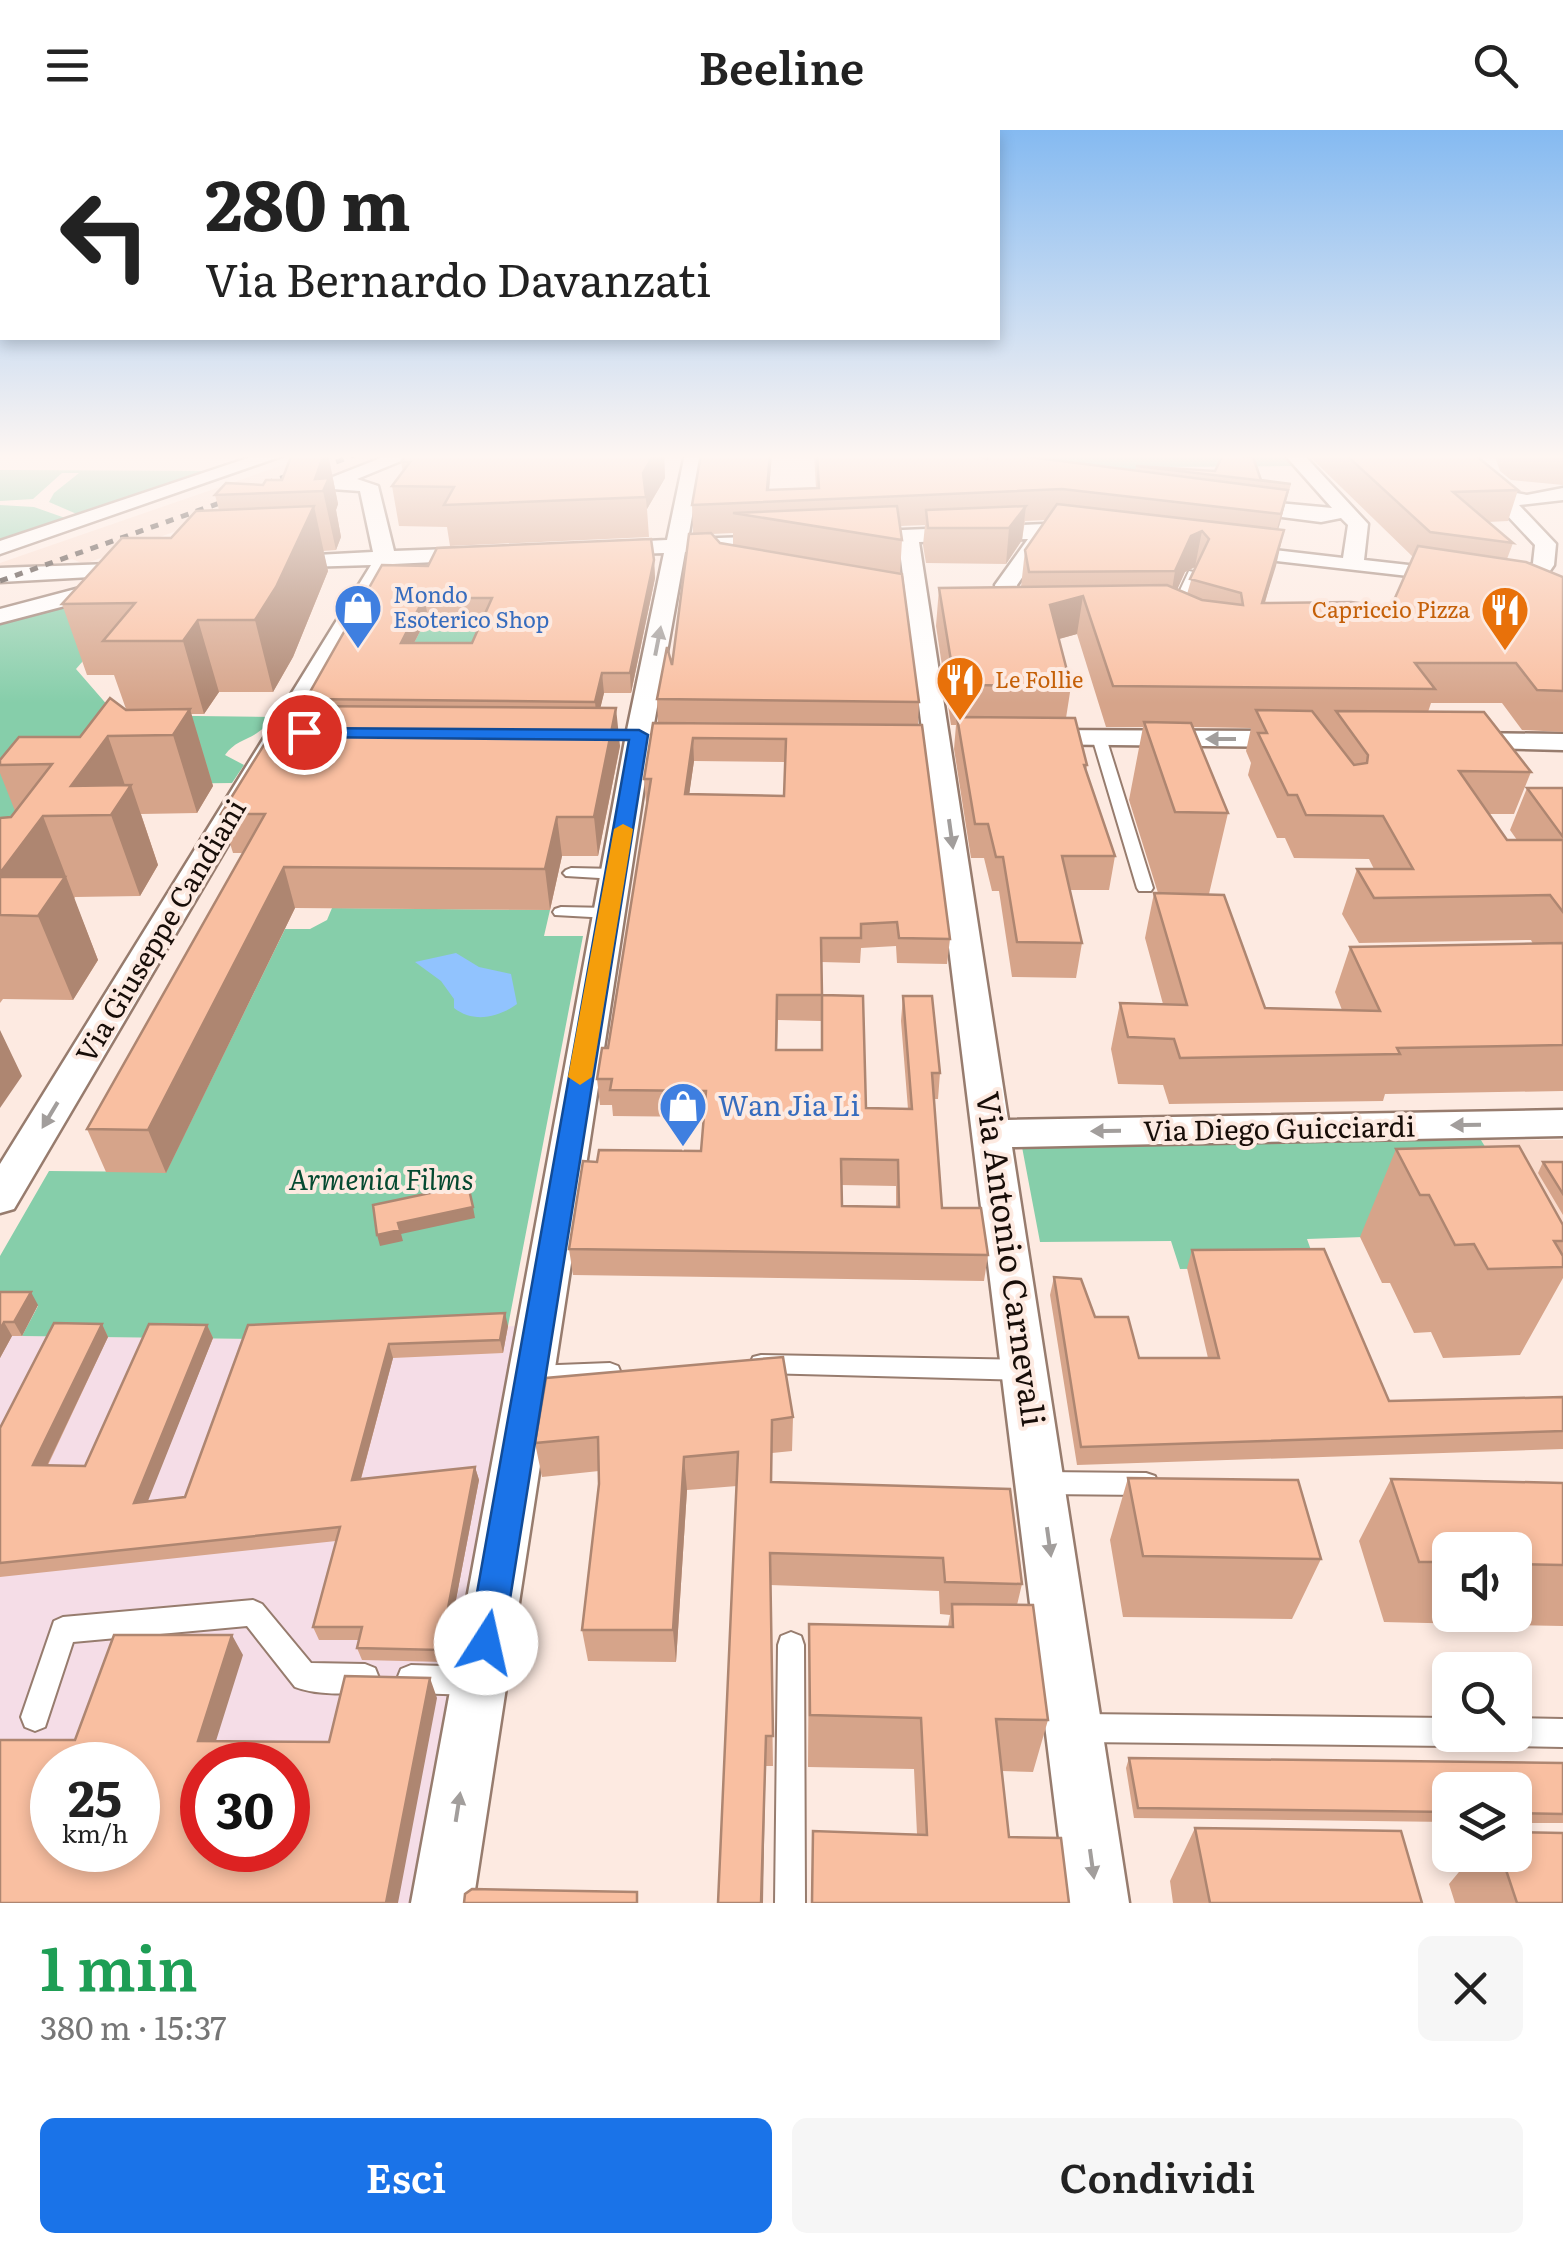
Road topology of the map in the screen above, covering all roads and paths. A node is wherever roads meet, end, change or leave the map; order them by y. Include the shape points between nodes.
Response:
1 (908, 536) edge
2 (33, 537) edge
3 (379, 537) edge
4 (678, 537) edge
5 (894, 537) edge
6 (1039, 537) edge
7 (1356, 537) edge
8 (1544, 537) edge
9 (832, 540) edge
10 (797, 542) edge
11 (717, 546) junction
12 (676, 547) junction
13 (0, 548) edge
14 (583, 550) edge
15 (492, 554) edge
16 (384, 560) junction
17 (739, 560) edge
18 (1198, 560) joint
19 (251, 564) edge
20 (1352, 565) junction
21 (0, 575) edge
22 (1496, 579) junction
23 (1548, 604) edge
24 (929, 606) junction
25 (0, 616) edge
26 (1187, 628) edge
27 (628, 735) junction
28 (672, 735) edge
29 (1006, 738) edge
30 (1444, 741) edge
31 (1313, 742) edge
32 (1563, 742) edge
33 (1101, 744) dead end
34 (571, 873) dead end
35 (1144, 888) dead end
36 (612, 893) junction
37 (562, 912) dead end
38 (1563, 1123) edge
39 (994, 1134) junction
40 (0, 1198) edge
41 (746, 1365) edge
42 (1026, 1370) junction
43 (632, 1372) edge
44 (530, 1376) junction
45 (1041, 1483) junction
46 (1178, 1485) edge
47 (792, 1645) dead end
48 (479, 1681) junction
49 (35, 1718) dead end
50 (1074, 1728) junction
51 (1432, 1732) edge
52 (1532, 1732) edge
53 (1563, 1733) edge
54 (442, 1903) edge
55 (790, 1903) edge
56 (1098, 1903) edge

1 - 24 street, Via Antonio Carnevali
2 - 13 street
3 - 16 street
4 - 12 street
5 - 9 street
6 - 24 street via 1006,586 1018,616
7 - 20 street
8 - 22 street via 1543,565
10 - 11 street
11 - 12 street
11 - 17 lane via 721,556
12 - 14 street
27 -> 12 street
15 - 16 street
16 - 19 street
16 -> 40 street, Via Giuseppe Candiani via 292,732
18 - 20 street
18 - 26 lane via 1174,615 1166,616
20 - 22 street
21 - 25 street via 158,563
22 - 23 street
24 -> 39 street, Via Antonio Carnevali
27 - 28 street
27 - 36 street
31 -> 29 street
30 - 32 street
33 - 35 lane
34 - 36 lane
36 - 37 lane
36 - 44 street
38 -> 39 street, Via Diego Guicciardi
39 - 42 street, Via Antonio Carnevali
41 - 42 lane
42 - 45 street, Via Antonio Carnevali
43 - 44 lane
44 - 48 street
45 - 46 lane
45 -> 50 street, Via Antonio Carnevali
47 - 55 lane
48 - 49 lane via 306,1677 253,1613 64,1630
54 -> 48 street
50 - 51 lane
50 -> 56 street, Via Antonio Carnevali
52 - 53 lane

